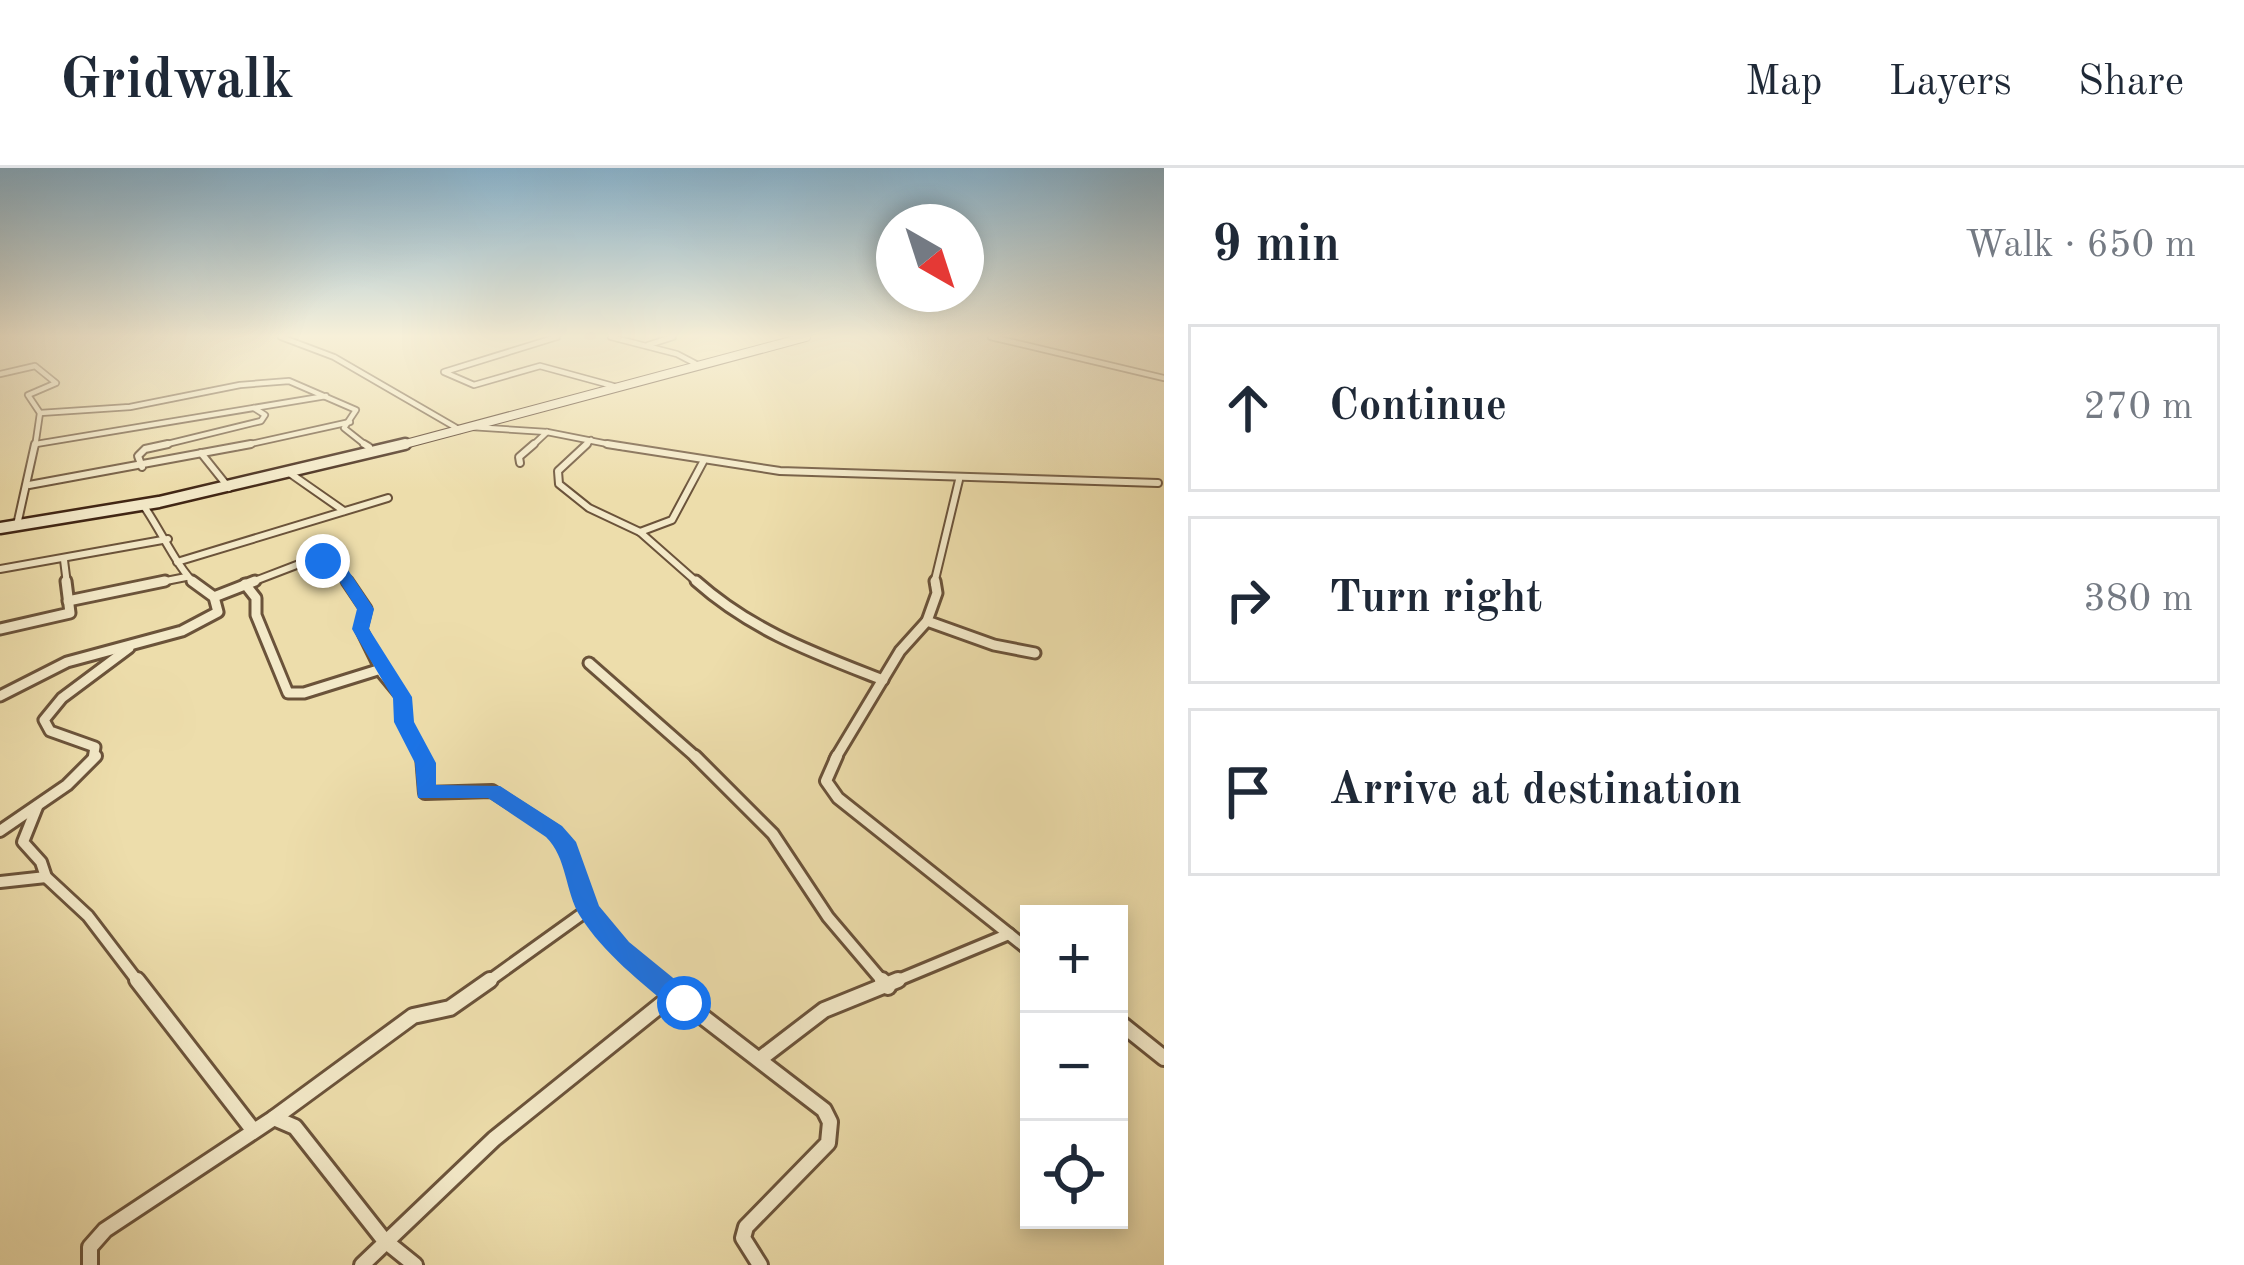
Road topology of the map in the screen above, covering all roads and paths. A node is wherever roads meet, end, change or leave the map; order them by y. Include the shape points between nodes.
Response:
1 (44, 388) edge
2 (224, 388) edge
3 (307, 388) edge
4 (391, 388) edge
5 (618, 388) edge
6 (326, 396) junction
7 (130, 407) junction
8 (254, 408) junction
9 (40, 412) junction
10 (350, 422) junction
11 (465, 429) junction
12 (136, 430) junction
13 (547, 433) junction
14 (591, 440) junction
15 (36, 444) junction
16 (369, 447) dead end
17 (145, 449) junction
18 (201, 454) junction
19 (703, 462) junction
20 (520, 463) dead end
21 (142, 467) junction
22 (291, 474) junction
23 (958, 480) junction
24 (1158, 483) dead end
25 (29, 485) junction
26 (230, 488) junction
27 (388, 498) dead end
28 (143, 505) junction
29 (344, 511) junction
30 (17, 525) junction
31 (0, 527) edge
32 (640, 532) junction
33 (168, 538) junction
34 (64, 560) junction
35 (177, 562) junction
36 (0, 569) edge
37 (185, 577) junction
38 (245, 584) junction
39 (214, 597) junction
40 (68, 601) junction
41 (927, 621) junction
42 (0, 629) edge
43 (129, 648) junction
44 (1035, 653) dead end
45 (589, 663) dead end
46 (381, 669) junction
47 (883, 680) junction
48 (0, 696) edge
49 (37, 807) junction
50 (0, 831) edge
51 (46, 878) junction
52 (0, 882) edge
53 (589, 909) junction
54 (1009, 934) junction
55 (1020, 943) edge
56 (888, 987) junction
57 (673, 995) junction
58 (1128, 1029) edge
59 (1164, 1058) edge
60 (760, 1059) junction
61 (274, 1118) junction
62 (253, 1130) junction
63 (384, 1240) junction
64 (751, 1262) edge
65 (90, 1265) edge
66 (362, 1265) edge
67 (415, 1265) edge

1 - 9 street via 28,395
2 - 7 street
3 - 6 street
4 - 11 street
5 - 11 main road
6 - 8 street
6 - 10 street via 356,410
7 - 9 street
7 - 12 street
8 - 12 street
8 - 17 street via 265,418 254,424
9 - 15 street
10 - 16 street via 344,430
10 - 18 street
11 - 13 street
11 - 22 main road
12 - 15 street
12 - 17 street
13 - 14 street
13 - 20 street
14 - 19 street
14 - 32 street via 558,471 559,484
15 - 25 street
17 - 21 street
18 - 21 street
18 - 26 street
19 - 23 street
19 - 32 street via 672,520
21 - 25 street
22 - 26 main road
22 - 29 street
23 - 24 street
23 - 41 street
25 - 30 street
26 - 28 main road
27 - 29 street
28 - 30 main road
28 - 33 street
29 - 35 street
30 - 31 main road
32 - 47 street via 772,638
33 - 34 street
33 - 35 street
34 - 36 street via 69,554
34 - 40 street
35 - 37 street
37 - 39 street
37 - 40 street
38 - 39 street
38 - 46 street via 307,561 335,564 366,609 361,629
38 - 46 street via 288,693
39 - 43 street via 218,611 208,619
40 - 42 street via 65,616
41 - 44 street
41 - 47 street
43 - 48 street via 65,663
43 - 49 street via 48,713 50,731 98,751
45 - 56 street via 773,834 827,916
46 - 53 street via 402,697 404,722 425,763 425,793 492,791 554,831
47 - 54 street via 826,781
49 - 50 street
49 - 51 street via 23,842
51 - 52 street
51 - 62 street via 88,916
53 - 57 street
53 - 61 street via 450,1008 399,1025
54 - 55 street
54 - 56 street
56 - 60 street via 824,1010
57 - 60 street
57 - 63 street via 494,1138
58 - 59 street
60 - 64 street via 824,1110 832,1134 746,1227
61 - 62 street
61 - 63 street via 295,1127
62 - 65 street via 105,1230 90,1247
63 - 66 street
63 - 67 street

